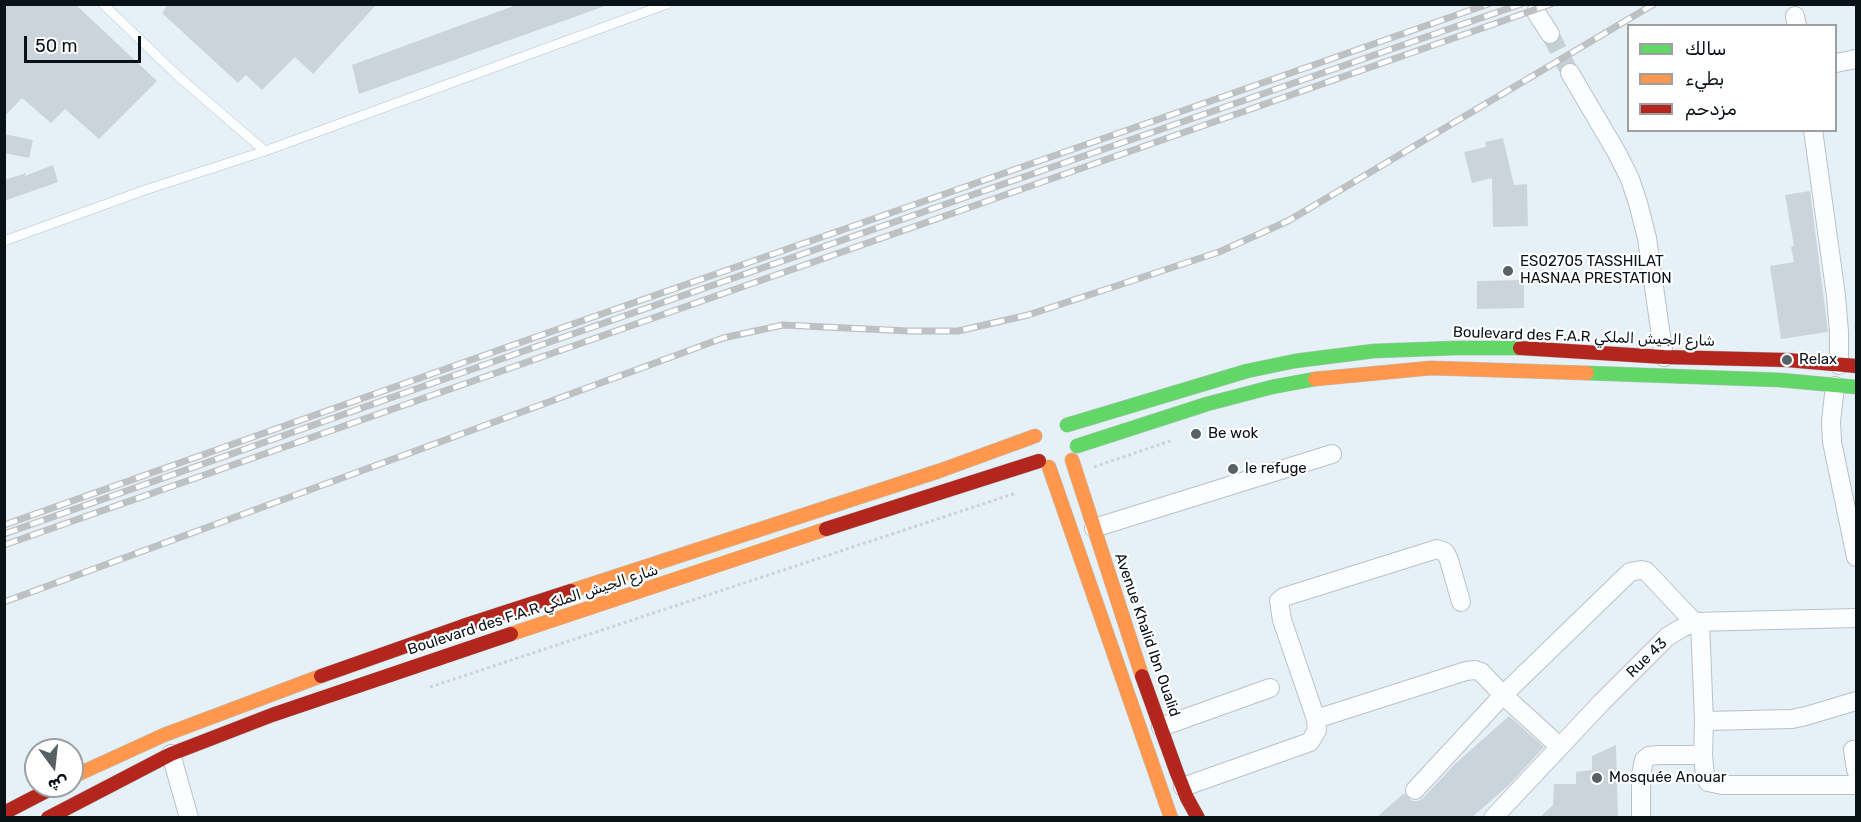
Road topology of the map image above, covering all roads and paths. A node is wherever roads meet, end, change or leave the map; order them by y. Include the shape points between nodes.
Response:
1 (103, 4) edge
2 (668, 4) edge
3 (1536, 12) dead end
4 (1550, 34) tunnel mouth
5 (1857, 59) edge
6 (1837, 63) edge
7 (1570, 73) tunnel mouth
8 (1812, 132) edge
9 (265, 151) junction
10 (4, 241) edge
11 (1664, 357) junction
12 (1848, 365) edge
13 (1835, 386) junction
14 (1857, 387) edge
15 (1067, 425) junction
16 (1035, 436) junction
17 (1177, 438) dead end
18 (1077, 446) junction
19 (1332, 454) dead end
20 (1072, 460) junction
21 (1044, 464) junction
22 (1076, 474) junction
23 (1021, 491) dead end
24 (1094, 528) junction
25 (1857, 557) edge
26 (1461, 602) dead end
27 (1857, 618) edge
28 (1697, 622) junction
29 (427, 687) dead end
30 (1270, 688) dead end
31 (1503, 695) junction
32 (1857, 701) edge
33 (1316, 719) junction
34 (1704, 722) junction
35 (1161, 728) junction
36 (1559, 747) junction
37 (1853, 750) dead end
38 (171, 754) junction
39 (1703, 755) junction
40 (1857, 770) edge
41 (84, 771) edge
42 (1857, 786) edge
43 (1183, 787) junction
44 (1415, 790) dead end
45 (33, 798) edge
46 (4, 813) edge
47 (48, 818) edge
48 (189, 818) edge
49 (1171, 818) edge
50 (1198, 818) edge
51 (1493, 818) edge
52 (1641, 818) edge

1 - 9 lane
2 - 9 lane
3 - 4 street
5 - 6 street
7 - 11 street via 1617,153 1638,203 1647,238
8 - 12 street via 1839,332
9 - 10 lane
11 - 12 main road, Boulevard des F.A.R شارع الجيش الملكي
11 - 15 main road, Boulevard des F.A.R شارع الجيش الملكي via 1514,348 1374,351 1247,371
13 - 14 main road
13 - 18 main road via 1780,380 1489,369 1378,372 1272,387
13 - 25 street via 1832,442
15 - 16 main road, Boulevard des F.A.R شارع الجيش الملكي via 1049,424
15 - 18 main road
16 - 21 main road via 1033,447
16 - 41 main road, Boulevard des F.A.R شارع الجيش الملكي via 284,688
17 - 22 path
18 - 20 main road
19 - 24 street
20 - 21 main road, Boulevard des F.A.R شارع الجيش الملكي via 1062,466
20 - 22 main road, Avenue Khalid Ibn Oualid
21 - 38 main road, Boulevard des F.A.R شارع الجيش الملكي via 794,539 272,715
21 - 49 main road
22 - 24 main road, Avenue Khalid Ibn Oualid
23 - 29 path
24 - 35 main road, Avenue Khalid Ibn Oualid
26 - 33 street via 1449,560 1445,552 1437,549 1279,601
27 - 28 street, Rue 43
28 - 31 street via 1646,571 1630,572
28 - 34 street
28 - 36 street, Rue 43 via 1667,637
30 - 35 street
31 - 33 street via 1481,672 1466,671
31 - 36 street
31 - 44 street
32 - 34 street via 1792,719
33 - 43 street via 1317,730 1310,742
34 - 39 street
35 - 43 main road, Avenue Khalid Ibn Oualid
36 - 51 street, Rue 43
37 - 40 street
38 - 47 main road, Boulevard des F.A.R شارع الجيش الملكي
38 - 48 street
39 - 42 street via 1705,776 1712,784
39 - 52 street via 1659,755 1644,760
43 - 50 main road, Avenue Khalid Ibn Oualid
45 - 46 main road

